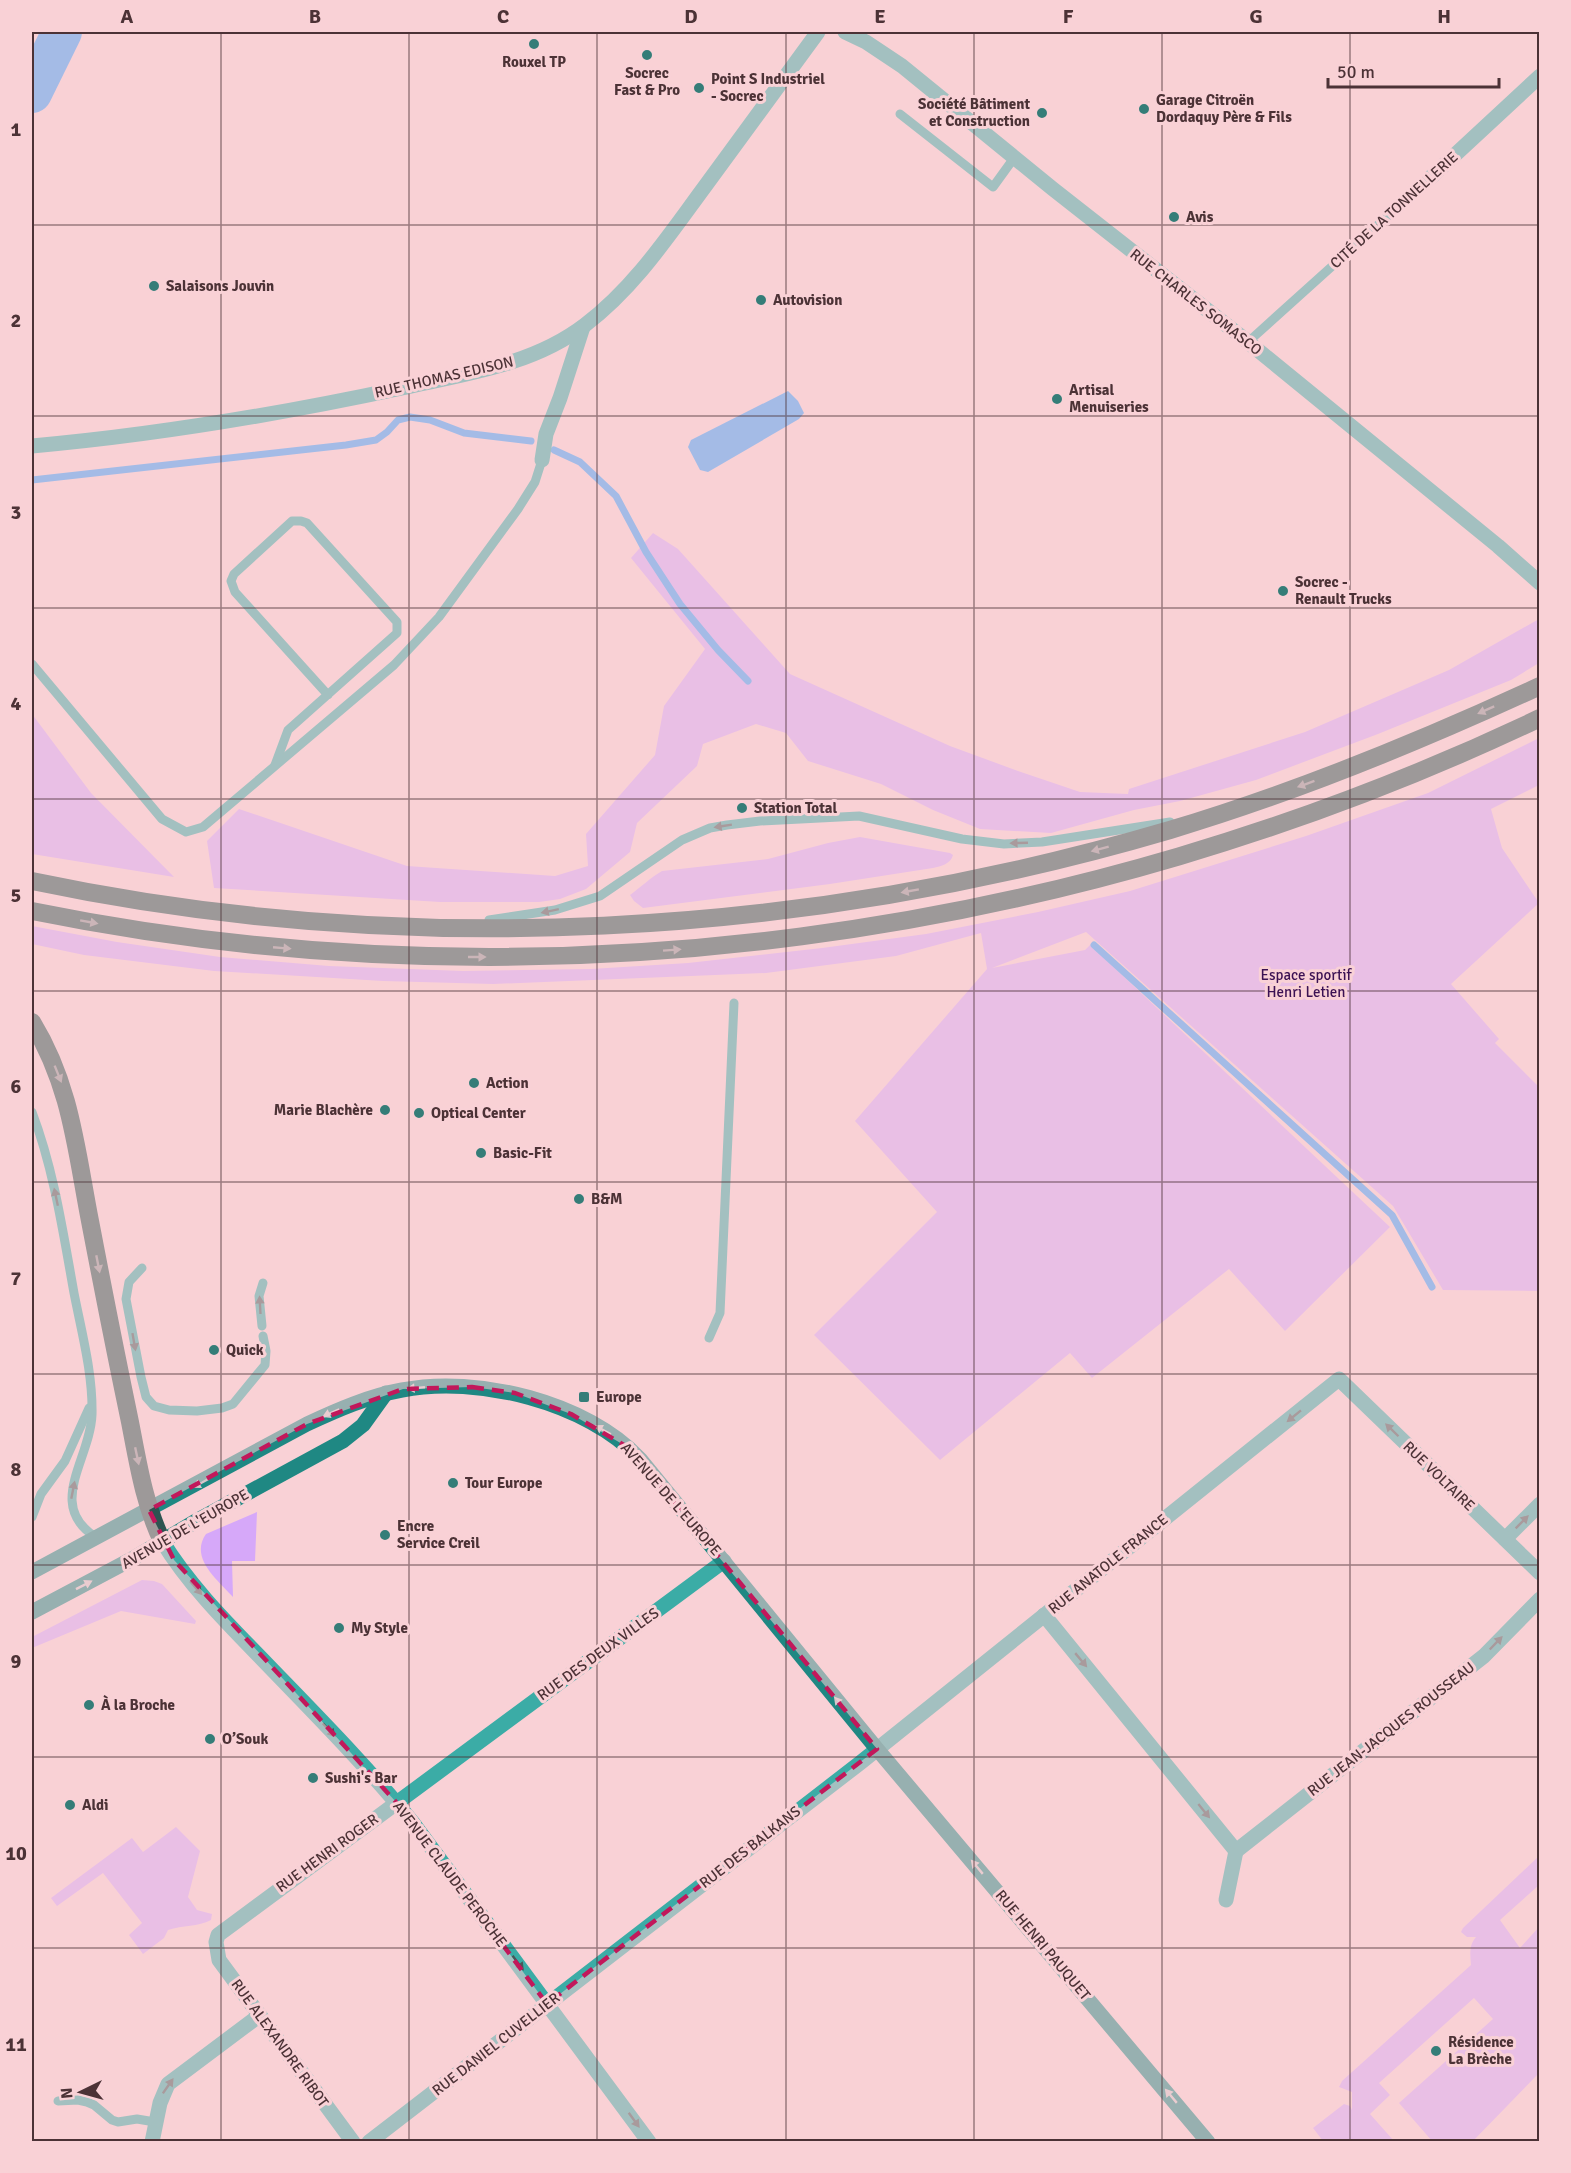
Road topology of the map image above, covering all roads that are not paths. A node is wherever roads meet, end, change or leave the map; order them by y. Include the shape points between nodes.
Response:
1 (818, 32) edge
2 (845, 32) edge
3 (1539, 76) edge
4 (900, 114) dead end
5 (1014, 158) junction
6 (1430, 178) joint
7 (583, 327) junction
8 (1248, 342) junction
9 (32, 446) edge
10 (542, 460) joint
11 (1539, 583) edge
12 (32, 664) edge
13 (1539, 686) edge
14 (328, 695) junction
15 (1539, 718) edge
16 (273, 768) junction
17 (1222, 813) junction
18 (32, 881) edge
19 (32, 911) edge
20 (434, 927) junction
21 (734, 1003) dead end
22 (32, 1022) edge
23 (32, 1112) edge
24 (142, 1268) dead end
25 (263, 1283) dead end
26 (709, 1338) dead end
27 (1339, 1380) joint
28 (386, 1393) junction
29 (92, 1402) junction
30 (1539, 1504) edge
31 (149, 1510) junction
32 (32, 1517) edge
33 (97, 1538) junction
34 (1505, 1539) junction
35 (162, 1541) junction
36 (724, 1561) junction
37 (32, 1572) edge
38 (1539, 1573) edge
39 (1539, 1599) edge
40 (32, 1612) edge
41 (1044, 1615) junction
42 (472, 1746) joint
43 (877, 1749) junction
44 (396, 1802) junction
45 (1236, 1851) junction
46 (1226, 1900) dead end
47 (216, 1942) joint
48 (622, 1946) joint
49 (547, 2004) junction
50 (260, 2015) junction
51 (58, 2101) dead end
52 (155, 2122) junction
53 (152, 2142) edge
54 (353, 2142) edge
55 (369, 2142) edge
56 (649, 2142) edge
57 (1208, 2142) edge

1 - 7 street, RUE THOMAS EDISON via 660,248 625,290
2 - 5 street, RUE CHARLES SOMASCO via 902,66
3 - 6 street, CITÉ DE LA TONNELLERIE
4 - 5 lane via 993,187
5 - 8 street, RUE CHARLES SOMASCO
6 - 8 lane, CITÉ DE LA TONNELLERIE
7 - 9 street, RUE THOMAS EDISON via 552,345 497,367 373,394 199,426
7 - 10 street via 546,434
8 - 11 street, RUE CHARLES SOMASCO
10 - 16 lane via 535,482 518,509 439,617 370,692
12 - 16 lane via 162,819 186,832 203,827
13 -> 17 highway via 1380,756
14 - 14 lane via 397,633 397,622 307,523 292,521 231,581 235,592
14 - 16 lane via 288,730
19 -> 15 highway via 225,942 413,956 591,955 791,938 978,908 1148,866 1361,795
17 -> 20 highway via 1089,852 869,898 641,923
17 -> 20 lane via 1024,843 962,839 859,816 727,825 682,840 587,901 536,914
18 - 20 highway via 130,900 262,917
21 - 26 lane via 720,1313
22 -> 31 highway via 49,1052 71,1116
29 -> 23 lane via 92,1380 59,1211
24 -> 25 lane via 129,1282 126,1299 147,1397 154,1406 169,1410 197,1411 233,1404 265,1365 259,1296
34 -> 27 street, RUE VOLTAIRE
27 -> 41 street, RUE ANATOLE FRANCE
28 -> 31 street, AVENUE DE L'EUROPE via 307,1424
28 - 35 street, AVENUE DE L'EUROPE via 363,1425 343,1441
36 -> 28 street, AVENUE DE L'EUROPE via 630,1448 598,1427 550,1405 504,1391 452,1386
29 - 32 lane
33 -> 29 lane via 78,1522 70,1498 89,1435
34 -> 30 street
31 - 33 street, AVENUE DE L'EUROPE
31 - 35 highway
33 - 37 street, AVENUE DE L'EUROPE
34 - 38 street, RUE VOLTAIRE
40 -> 35 street, AVENUE DE L'EUROPE
35 -> 44 street, AVENUE CLAUDE PEROCHE via 182,1572 226,1622
36 - 42 street, RUE DES DEUX VILLES
43 -> 36 street, AVENUE DE L'EUROPE
45 -> 39 street, RUE JEAN-JACQUES ROUSSEAU via 1484,1656
41 - 43 street, RUE ANATOLE FRANCE
41 -> 45 street
42 - 44 street, RUE HENRI ROGER
43 - 48 street, RUE DES BALKANS
57 -> 43 street, RUE HENRI PAUQUET
44 - 47 street, RUE HENRI ROGER via 224,1929
44 -> 49 street, AVENUE CLAUDE PEROCHE
45 - 46 street
47 - 50 street, RUE ALEXANDRE RIBOT via 219,1960
48 - 49 street, RUE DANIEL CUVELLIER
49 - 55 street, RUE DANIEL CUVELLIER
49 -> 56 street, AVENUE CLAUDE PEROCHE
52 -> 50 street via 168,2084
50 - 54 street, RUE ALEXANDRE RIBOT
51 - 52 lane via 87,2102 118,2122
52 - 53 street

